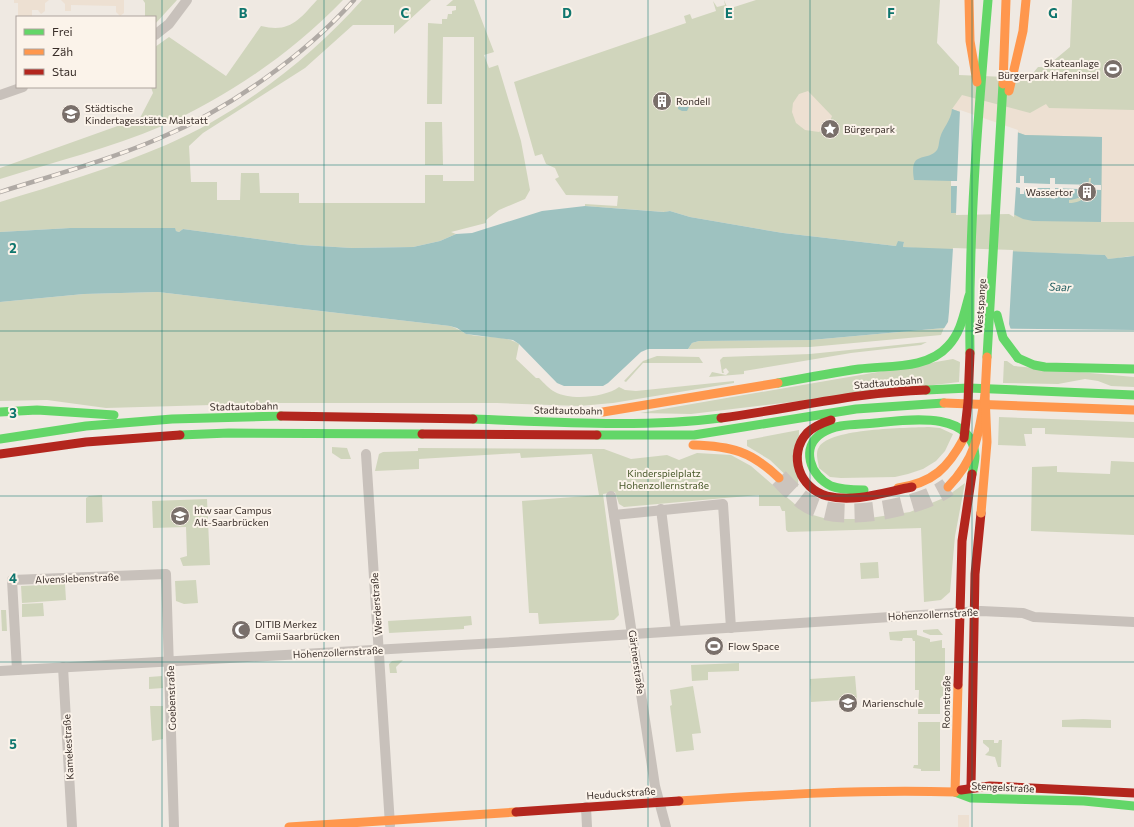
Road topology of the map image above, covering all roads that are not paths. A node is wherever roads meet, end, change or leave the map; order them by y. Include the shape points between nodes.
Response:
1 (187, 0) edge
2 (969, 0) edge
3 (988, 0) edge
4 (1006, 0) edge
5 (1026, 0) edge
6 (156, 34) edge
7 (20, 88) edge
8 (0, 95) edge
9 (980, 96) junction
10 (1002, 120) junction
11 (993, 277) junction
12 (969, 296) junction
13 (1134, 369) edge
14 (985, 394) junction
15 (1134, 394) edge
16 (969, 404) junction
17 (1134, 410) edge
18 (0, 412) edge
19 (580, 413) dead end
20 (594, 413) dead end
21 (509, 419) junction
22 (163, 420) junction
23 (625, 436) junction
24 (0, 439) edge
25 (662, 445) dead end
26 (683, 445) dead end
27 (0, 454) edge
28 (366, 454) dead end
29 (779, 478) tunnel mouth
30 (948, 487) tunnel mouth
31 (843, 493) junction
32 (611, 496) dead end
33 (662, 509) junction
34 (614, 515) junction
35 (161, 574) joint
36 (959, 613) junction
37 (975, 613) junction
38 (1134, 622) edge
39 (731, 628) junction
40 (676, 631) junction
41 (633, 634) junction
42 (379, 649) junction
43 (170, 661) junction
44 (63, 667) junction
45 (17, 670) junction
46 (0, 671) edge
47 (971, 786) junction
48 (955, 792) junction
49 (1134, 793) edge
50 (659, 801) junction
51 (1134, 806) edge
52 (586, 807) junction
53 (390, 824) edge
54 (72, 827) edge
55 (174, 827) edge
56 (289, 827) edge
57 (587, 827) edge
58 (666, 827) edge

1 - 6 street via 169,24
2 - 9 main road via 969,37
3 - 9 main road, Westspange
4 - 10 main road, Westspange
5 - 10 main road via 1018,54
7 - 8 street
9 - 12 main road, Westspange
10 - 11 main road, Westspange
11 - 13 main road via 998,331 1010,352 1018,358 1045,367
11 - 14 main road, Westspange, bridge
12 - 20 main road via 951,344 942,352 920,361 852,369 636,408
12 - 31 main road, Westspange, bridge via 971,322 967,422 964,438 954,459 940,473 912,487
14 - 30 main road, bridge via 977,445 967,467
14 - 37 main road, Westspange, bridge via 987,442 974,574
15 - 21 main road, Stadtautobahn via 969,388 917,390 850,396 754,414 691,422
16 - 17 main road
16 - 23 main road via 860,408 730,432
16 - 31 main road via 953,409 854,417 814,426 799,446 799,473 815,492 826,496
18 - 22 main road via 37,410
19 - 21 main road
21 - 22 main road, Stadtautobahn via 296,416
22 - 24 main road, Stadtautobahn
23 - 25 main road
23 - 27 main road via 229,433 64,444
26 - 29 main road via 730,447 742,451 765,463
28 - 42 street, Werderstraße
31 - 36 main road via 825,483 812,471 809,451 822,433 847,426 938,420 949,423 968,435 974,446 975,456 962,541
32 - 34 street, Gärtnerstraße
33 - 34 street
33 - 39 street via 723,504
33 - 40 street
34 - 41 street, Gärtnerstraße
35 - 43 street, Goebenstraße via 166,574
35 - 45 street, Alvenslebenstraße via 12,580
36 - 37 street, Hohenzollernstraße
36 - 39 street, Hohenzollernstraße
36 - 48 main road, Roonstraße
37 - 38 street, Hohenzollernstraße via 1007,612 1034,617
37 - 47 main road
39 - 40 street, Hohenzollernstraße
40 - 41 street, Hohenzollernstraße
41 - 42 street, Hohenzollernstraße
41 - 50 street, Gärtnerstraße
42 - 43 street, Hohenzollernstraße
42 - 53 street, Werderstraße
43 - 44 street, Hohenzollernstraße
43 - 55 street, Goebenstraße
44 - 45 street, Hohenzollernstraße
44 - 54 street, Kamekestraße
45 - 46 street, Hohenzollernstraße
47 - 48 main road, Stengelstraße
47 - 49 main road, Stengelstraße
48 - 50 main road, Heuduckstraße via 840,791
48 - 51 main road, Stengelstraße via 972,798 1084,801
50 - 52 main road, Heuduckstraße
50 - 58 street, Gärtnerstraße
52 - 53 main road, Heuduckstraße
52 - 57 street
53 - 56 main road, Heuduckstraße

